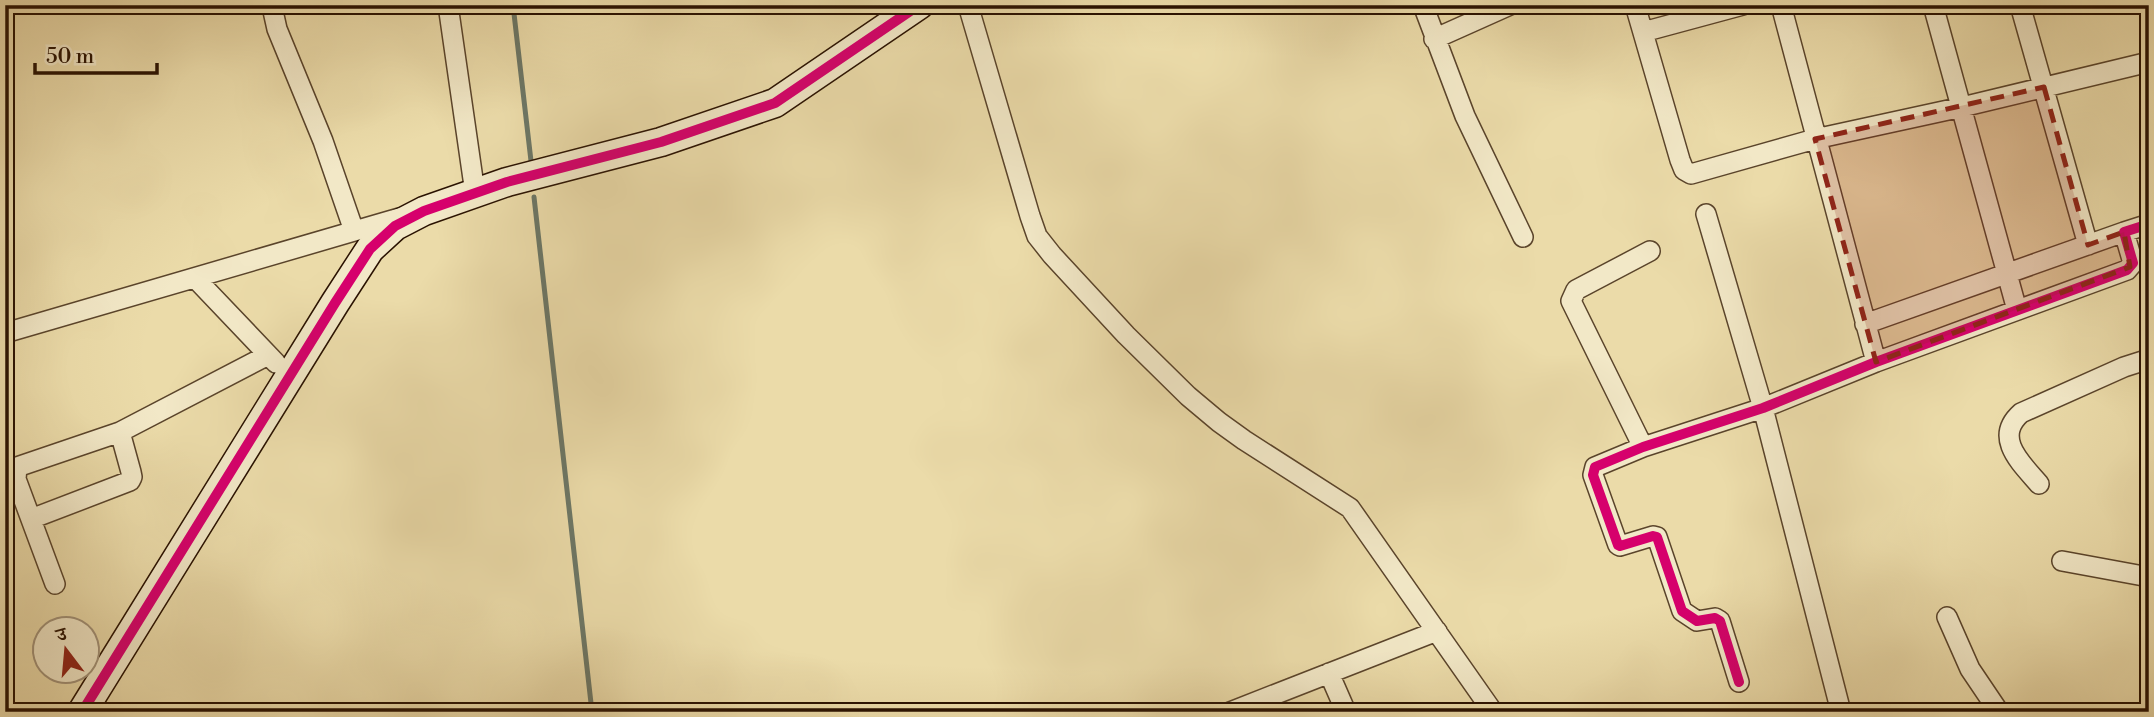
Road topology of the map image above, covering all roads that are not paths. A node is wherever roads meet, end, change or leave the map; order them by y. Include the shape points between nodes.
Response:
1 (447, 5) edge
2 (919, 5) edge
3 (968, 5) edge
4 (1423, 5) edge
5 (1635, 5) edge
6 (1743, 5) edge
7 (1781, 5) edge
8 (1933, 5) edge
9 (2020, 5) edge
10 (1501, 7) edge
11 (273, 11) dead end
12 (1643, 32) junction
13 (1434, 39) junction
14 (2149, 62) edge
15 (2044, 87) junction
16 (1962, 107) junction
17 (1815, 139) junction
18 (475, 193) junction
19 (424, 211) junction
20 (1706, 214) dead end
21 (2149, 224) edge
22 (354, 231) junction
23 (2124, 232) junction
24 (1522, 237) dead end
25 (2088, 245) junction
26 (1650, 251) dead end
27 (2006, 274) junction
28 (195, 278) junction
29 (2017, 310) junction
30 (1865, 324) junction
31 (5, 334) edge
32 (268, 355) junction
33 (2149, 359) edge
34 (1875, 362) junction
35 (289, 376) junction
36 (1763, 408) junction
37 (120, 432) junction
38 (1643, 447) junction
39 (2039, 484) dead end
40 (31, 519) junction
41 (2062, 561) dead end
42 (2149, 577) edge
43 (55, 583) dead end
44 (1947, 617) dead end
45 (1437, 631) junction
46 (1329, 673) junction
47 (1739, 682) dead end
48 (82, 712) edge
49 (1230, 712) edge
50 (1346, 712) edge
51 (1493, 712) edge
52 (1841, 712) edge
53 (1999, 712) edge

1 - 18 street
2 - 18 street via 775,103 661,142
3 - 45 street via 1037,236 1126,335 1219,422 1350,508
4 - 13 street
5 - 12 street
6 - 12 street
7 - 17 street
8 - 16 street
9 - 15 street
10 - 13 street
11 - 22 street
12 - 17 street via 1684,170 1691,174
13 - 24 street
14 - 15 street
15 - 16 street
15 - 25 street
16 - 17 street
16 - 27 street
17 - 30 street
18 - 19 street
19 - 22 street
19 - 35 street via 395,226 370,249
20 - 36 street
21 - 23 street
22 - 28 street
23 - 25 street
23 - 29 street via 2133,259 2130,267
25 - 27 street
26 - 38 street via 1576,290 1570,301
27 - 29 street
27 - 30 street
28 - 31 street
28 - 32 street
29 - 34 street
30 - 34 street
32 - 35 street
32 - 37 street
33 - 39 street via 2014,419 2010,445
34 - 36 street
35 - 48 street
36 - 38 street
36 - 52 street
37 - 40 street via 130,481
37 - 40 street via 17,467 16,479
38 - 47 street via 1604,461 1592,471 1617,542 1620,546 1657,537 1682,611 1696,621 1720,621
40 - 43 street
41 - 42 street
44 - 53 street via 1975,677
45 - 46 street
45 - 51 street
46 - 49 street
46 - 50 street

